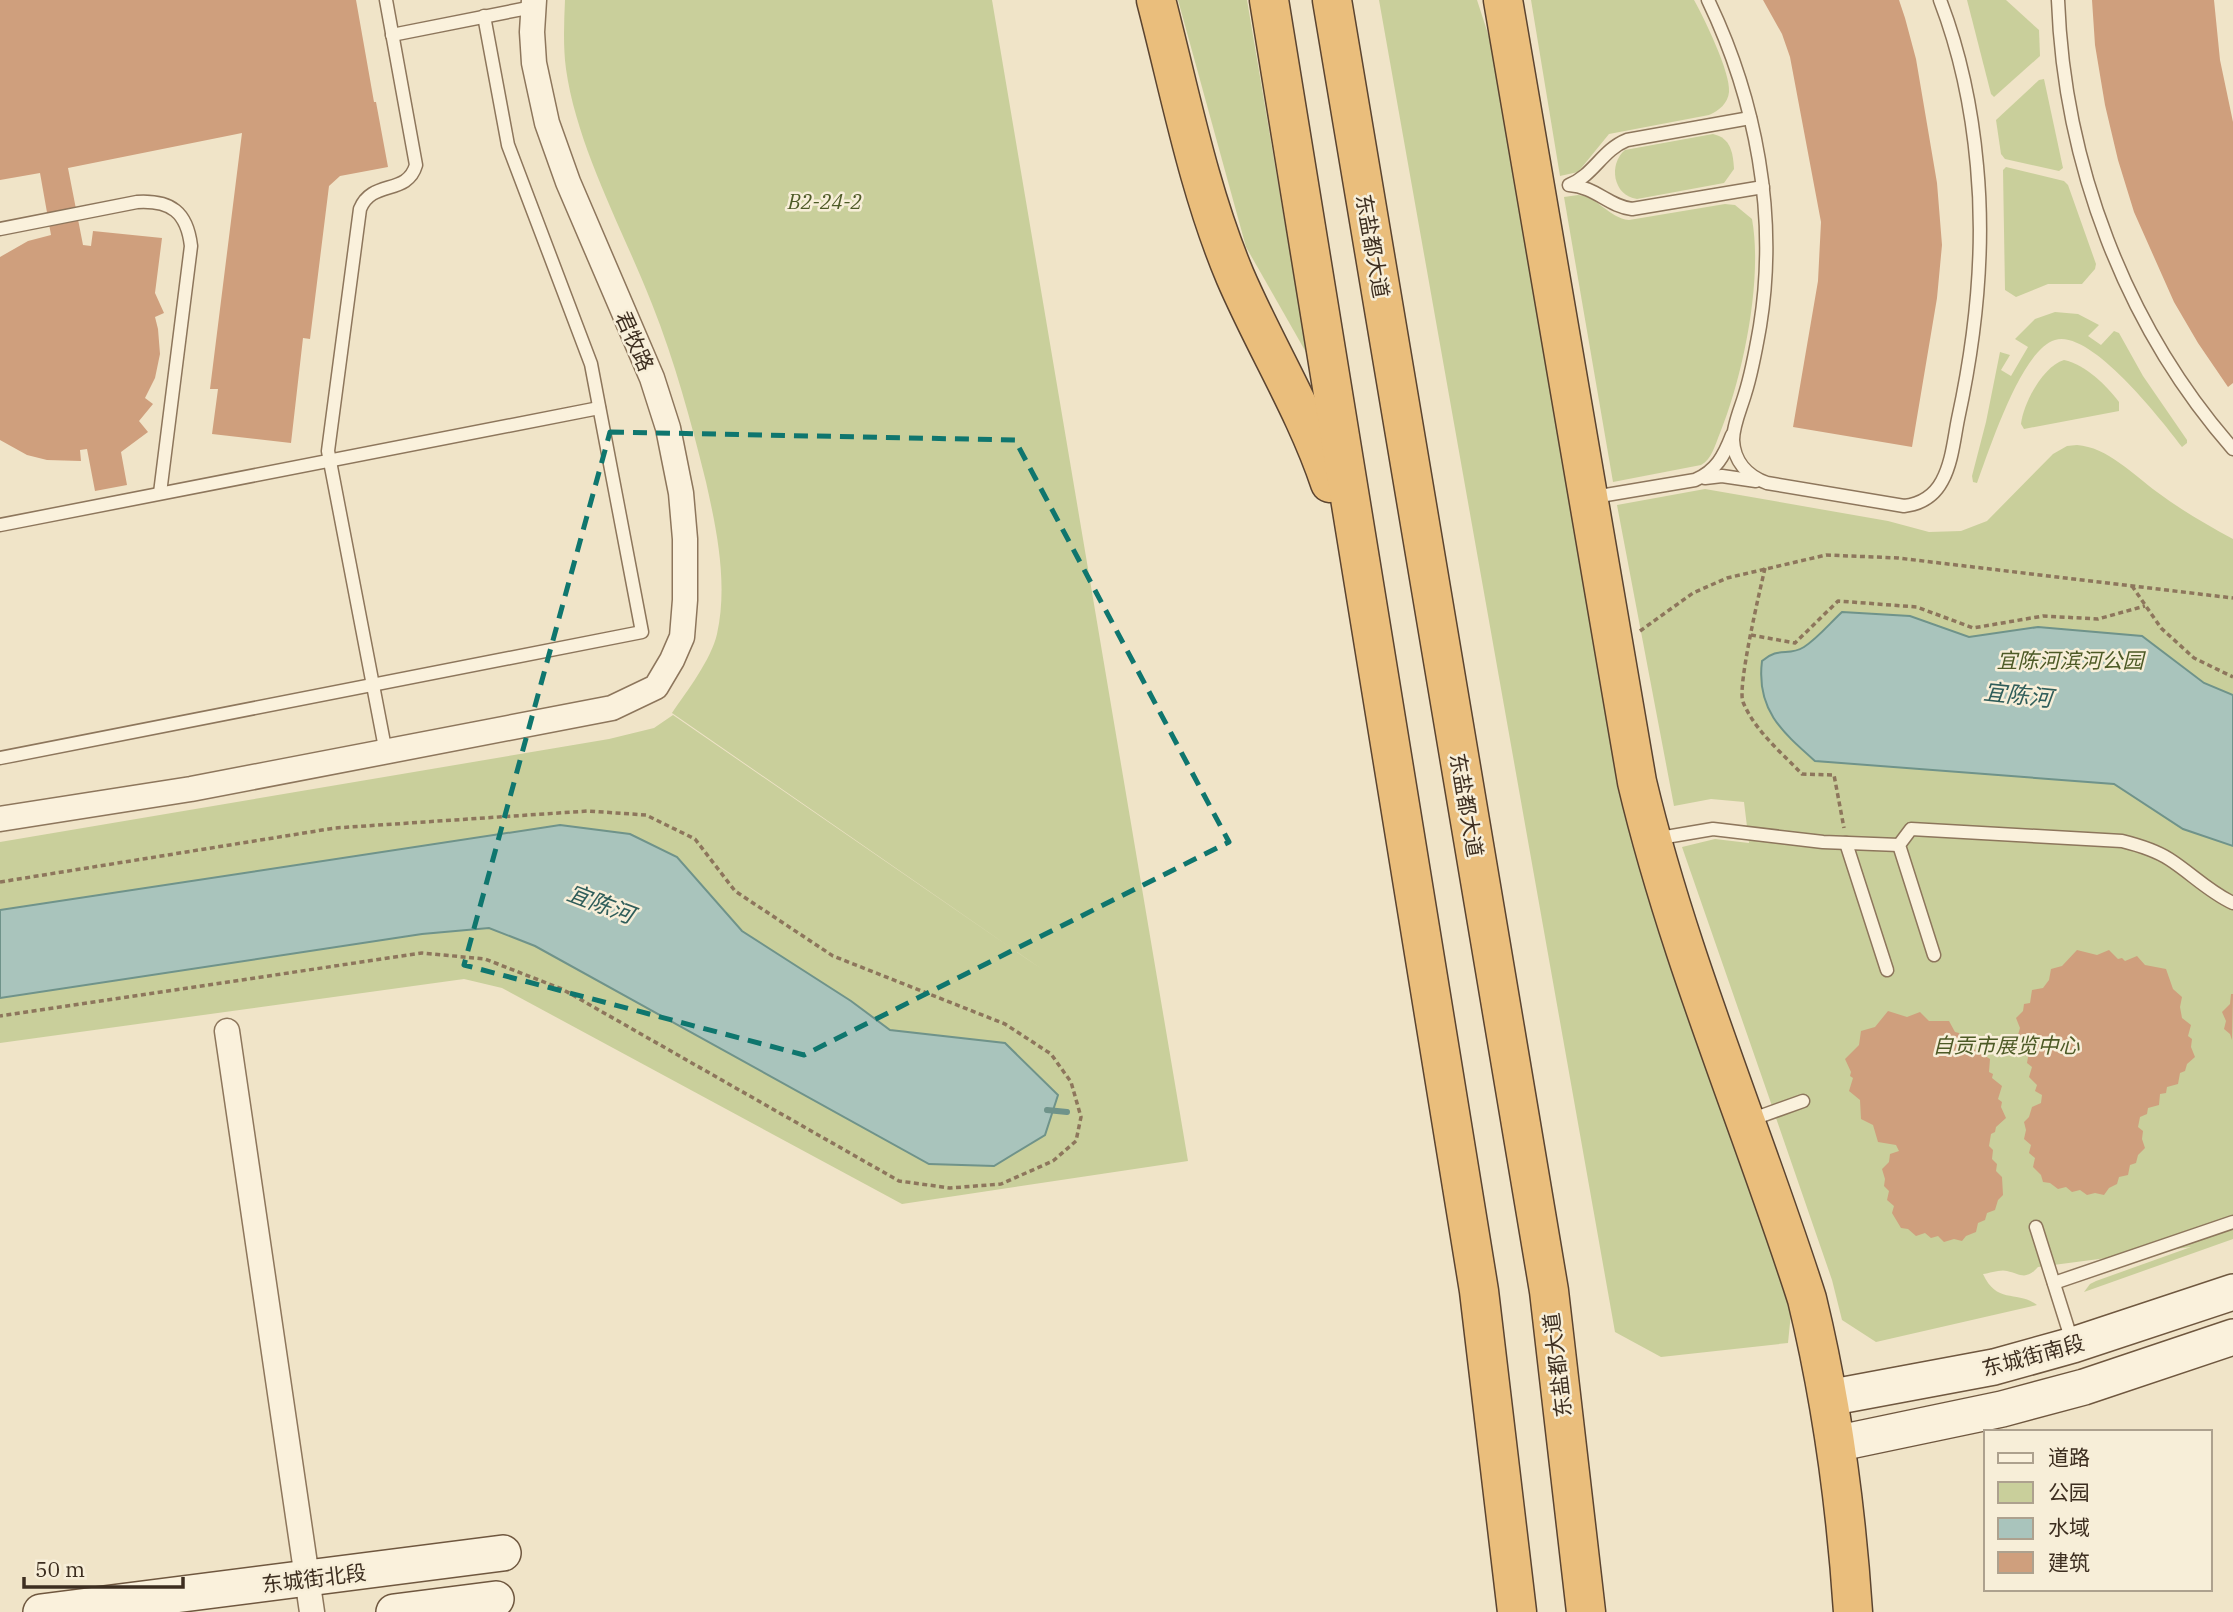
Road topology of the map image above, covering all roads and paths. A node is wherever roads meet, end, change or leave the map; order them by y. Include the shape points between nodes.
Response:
1 (386, 0) edge
2 (1156, 0) edge
3 (1269, 0) edge
4 (1332, 0) edge
5 (1707, 0) edge
6 (1940, 0) edge
7 (2058, 0) edge
8 (1503, 2) edge
9 (534, 3) edge
10 (484, 16) junction
11 (392, 35) junction
12 (1750, 118) junction
13 (1763, 187) junction
14 (1553, 189) junction
15 (0, 229) edge
16 (599, 408) junction
17 (1735, 428) junction
18 (2233, 449) edge
19 (330, 460) junction
20 (1695, 480) junction
21 (1766, 483) junction
22 (160, 493) junction
23 (1588, 499) junction
24 (0, 525) edge
25 (1765, 568) junction
26 (1364, 581) junction
27 (2132, 586) junction
28 (2233, 598) edge
29 (2146, 606) junction
30 (1751, 635) junction
31 (1612, 650) junction
32 (2233, 677) edge
33 (373, 685) junction
34 (386, 753) junction
35 (0, 758) edge
36 (0, 819) edge
37 (1650, 840) junction
38 (1846, 843) junction
39 (1899, 845) junction
40 (0, 882) edge
41 (2233, 903) edge
42 (1934, 955) dead end
43 (1887, 970) dead end
44 (0, 1016) edge
45 (227, 1031) dead end
46 (1803, 1101) dead end
47 (1746, 1122) junction
48 (2233, 1222) edge
49 (2036, 1227) dead end
50 (2054, 1283) junction
51 (2233, 1292) edge
52 (2233, 1337) edge
53 (2073, 1345) junction
54 (1828, 1398) junction
55 (1835, 1444) junction
56 (503, 1553) dead end
57 (309, 1595) edge
58 (496, 1599) dead end
59 (41, 1612) edge
60 (394, 1612) edge
61 (1517, 1612) edge
62 (1586, 1612) edge
63 (1853, 1612) edge

1 - 11 lane
2 - 26 highway via 1209,207 1245,298 1316,442
3 - 26 highway
4 - 62 highway, 东盐都大道 via 1549,1291
5 - 12 lane via 1738,73
6 - 21 lane via 1969,110 1980,222 1972,342 1945,474 1932,494 1920,503 1904,506
7 - 18 lane via 2074,131 2108,243 2161,349
8 - 14 highway
9 - 10 lane
9 - 34 street, 君牧路 via 534,63 547,123 652,378 668,428 685,539 682,638 656,687 612,708
10 - 11 lane
10 - 16 lane via 508,145 591,364
11 - 19 lane via 415,165 405,182 373,192 360,209
12 - 13 lane
12 - 14 lane via 1627,139 1613,146 1588,175
13 - 14 lane via 1632,209 1613,204 1591,189
13 - 17 lane via 1763,307
14 - 23 highway
15 - 22 lane via 151,201 177,211 185,220 191,246
16 - 19 lane
16 - 33 lane via 642,632
17 - 20 lane via 1718,464
17 - 21 lane via 1733,439 1740,463
19 - 22 lane
19 - 33 lane
20 - 21 lane via 1721,476
20 - 23 lane
22 - 24 lane
23 - 31 highway
25 - 27 path via 1826,555 1898,558
25 - 30 path
25 - 31 path via 1693,593
26 - 61 highway via 1479,1291
27 - 28 path
27 - 29 path
29 - 30 path via 2098,619 2043,616 1973,628 1917,607 1838,601 1794,643
29 - 32 path via 2161,628 2194,658
30 - 38 path via 1742,700 1762,734 1802,774 1835,775
31 - 37 highway
33 - 34 lane
33 - 35 lane
34 - 36 street
37 - 38 lane via 1713,829
37 - 47 highway
38 - 39 lane
38 - 43 lane
39 - 41 lane via 1911,829 2122,841 2167,858
39 - 42 lane
40 - 44 path via 335,828 588,811 646,815 695,839 735,891 833,956 1005,1024 1051,1054 1071,1082 1081,1117 1076,1141 1053,1161 1001,1184 950,1188 899,1181 562,989 485,959 422,953
45 - 57 street
46 - 47 lane
47 - 54 highway via 1808,1299
48 - 50 lane
49 - 50 lane
50 - 53 lane
51 - 53 main road, 东城街南段
52 - 55 main road, 东城街南段 via 2084,1387
53 - 54 main road, 东城街南段 via 1994,1367
54 - 55 highway
55 - 63 highway
56 - 57 main road, 东城街北段
57 - 59 main road, 东城街北段
58 - 60 main road

